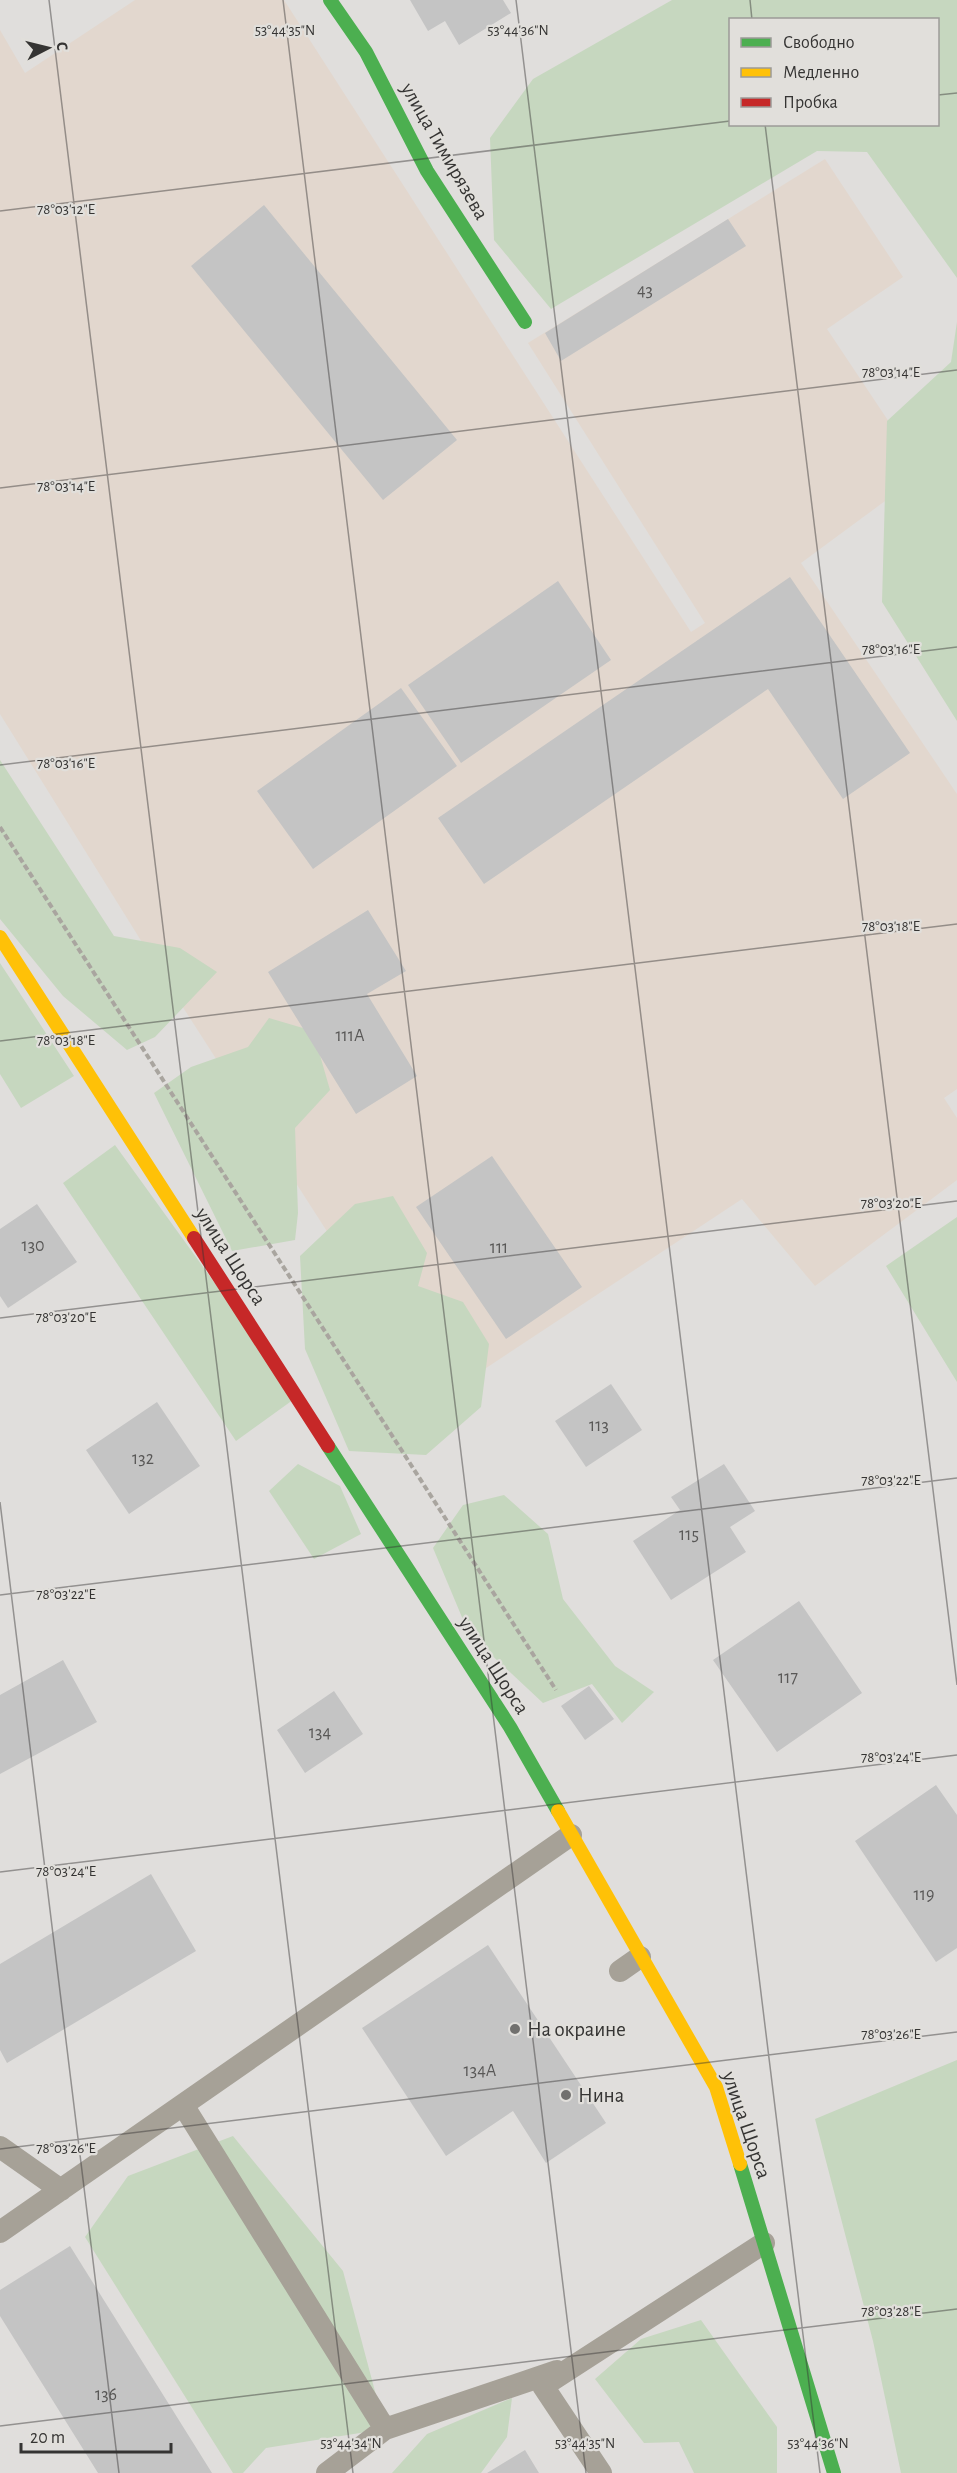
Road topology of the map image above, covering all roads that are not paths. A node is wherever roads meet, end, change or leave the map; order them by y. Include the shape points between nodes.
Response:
1 (330, 0) edge
2 (525, 322) dead end
3 (0, 937) edge
4 (571, 1835) junction
5 (640, 1957) junction
6 (620, 1971) dead end
7 (183, 2105) junction
8 (0, 2147) edge
9 (61, 2190) junction
10 (0, 2232) edge
11 (764, 2243) junction
12 (576, 2364) junction
13 (385, 2429) junction
14 (327, 2473) edge
15 (602, 2473) edge
16 (834, 2473) edge

1 - 2 street, улица Тимирязева via 366,52 427,171
3 - 4 street, улица Щорса via 510,1727
4 - 5 street, улица Щорса
4 - 7 lane
5 - 6 lane
5 - 11 street, улица Щорса via 716,2087
7 - 9 lane
7 - 13 lane
8 - 9 lane
9 - 10 lane
11 - 12 lane
11 - 16 street, улица Щорса
12 - 13 lane
12 - 15 lane via 543,2386
13 - 14 lane

